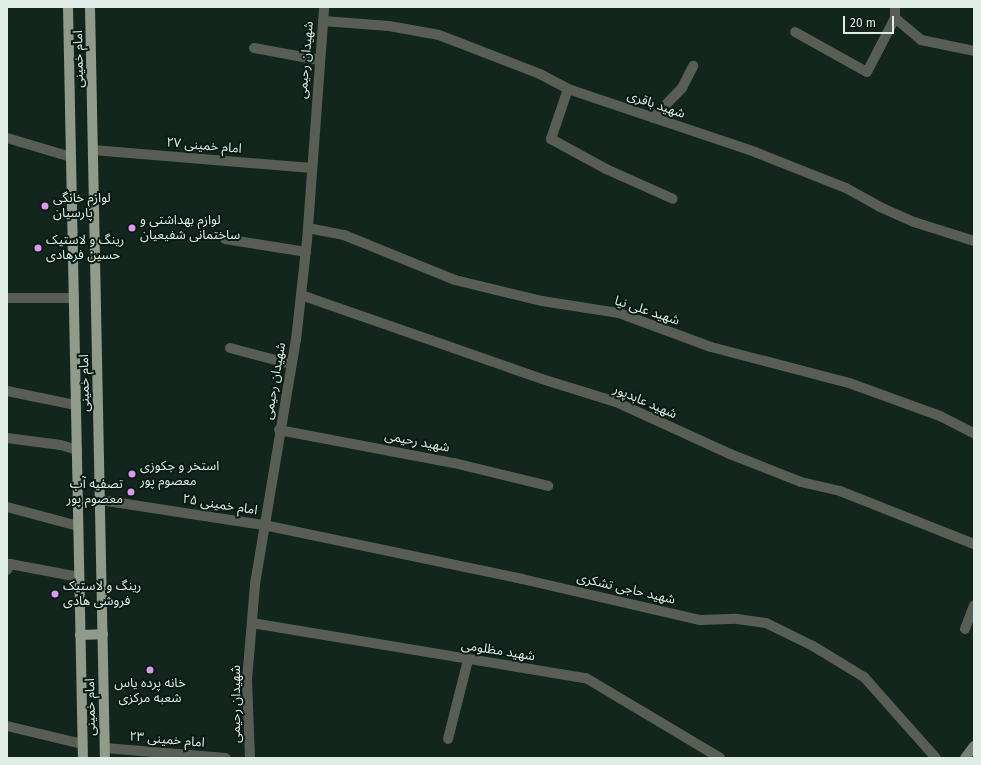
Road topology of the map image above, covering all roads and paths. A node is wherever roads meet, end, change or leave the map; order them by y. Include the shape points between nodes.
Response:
1 (68, 7) edge
2 (90, 7) edge
3 (324, 7) edge
4 (895, 7) edge
5 (895, 18) junction
6 (323, 21) junction
7 (795, 32) dead end
8 (254, 48) dead end
9 (974, 51) edge
10 (319, 60) junction
11 (693, 66) dead end
12 (568, 89) junction
13 (653, 118) junction
14 (7, 138) edge
15 (93, 150) junction
16 (71, 157) junction
17 (312, 168) junction
18 (673, 199) dead end
19 (308, 228) junction
20 (225, 239) dead end
21 (974, 241) edge
22 (306, 252) junction
23 (301, 295) junction
24 (7, 298) edge
25 (74, 298) junction
26 (230, 348) dead end
27 (291, 364) junction
28 (7, 391) edge
29 (76, 405) junction
30 (279, 430) junction
31 (974, 433) edge
32 (7, 438) edge
33 (77, 450) junction
34 (548, 486) dead end
35 (100, 500) junction
36 (7, 507) edge
37 (264, 525) junction
38 (78, 526) junction
39 (974, 544) edge
40 (8, 566) edge
41 (79, 577) junction
42 (974, 606) edge
43 (252, 623) junction
44 (965, 629) dead end
45 (103, 634) junction
46 (80, 635) junction
47 (468, 660) junction
48 (7, 726) edge
49 (448, 739) dead end
50 (82, 744) junction
51 (974, 746) edge
52 (105, 753) edge
53 (82, 758) edge
54 (226, 758) edge
55 (250, 758) edge
56 (720, 758) edge
57 (936, 758) edge
58 (965, 758) edge

1 - 16 main road, امام خمینی
2 - 15 main road, امام خمینی
3 - 6 street, شهیدان رحیمی
4 - 5 street
5 - 7 street via 867,72
5 - 9 street via 921,40
6 - 10 street, شهیدان رحیمی
6 - 12 street, شهید باقری via 388,26 439,35 540,74
8 - 10 street
10 - 17 street, شهیدان رحیمی
11 - 13 street via 682,88
12 - 13 street, شهید باقری
12 - 18 street via 551,139 606,169
13 - 21 street, شهید باقری via 755,152 846,188 880,208 914,222
14 - 16 street
15 - 17 street, امام خمینی ۲۷
15 - 35 main road, امام خمینی
16 - 25 main road, امام خمینی
17 - 19 street, شهیدان رحیمی
19 - 22 street, شهیدان رحیمی
19 - 31 street, شهید علی نیا via 344,235 455,280 542,301 619,313 711,347 849,384 940,416
20 - 22 street
22 - 23 street, شهیدان رحیمی
23 - 27 street, شهیدان رحیمی
23 - 39 street, شهید عابدپور via 542,379 616,402 730,454 801,482 840,491
24 - 25 street
25 - 29 main road, امام خمینی
26 - 27 street
27 - 30 street, شهیدان رحیمی
28 - 29 street
29 - 33 main road, امام خمینی
30 - 34 street, شهید رحیمی via 454,463
30 - 37 street, شهیدان رحیمی
32 - 33 street via 61,445
33 - 38 main road, امام خمینی
35 - 37 street, امام خمینی ۲۵
35 - 45 main road, امام خمینی
36 - 38 street
37 - 43 street, شهیدان رحیمی
37 - 57 street, شهید حاجی تشکری via 522,579 700,620 737,619 766,623 813,646 864,677
38 - 41 main road, امام خمینی
40 - 41 street
41 - 46 main road, امام خمینی
42 - 44 street
43 - 47 street, شهید مظلومی
43 - 55 street, شهیدان رحیمی via 247,680
45 - 46 main road
45 - 52 main road, امام خمینی
46 - 50 main road, امام خمینی
47 - 49 street
47 - 56 street, شهید مظلومی via 586,678
48 - 50 street
50 - 53 main road, امام خمینی
51 - 58 street
52 - 54 street, امام خمینی ۲۳

